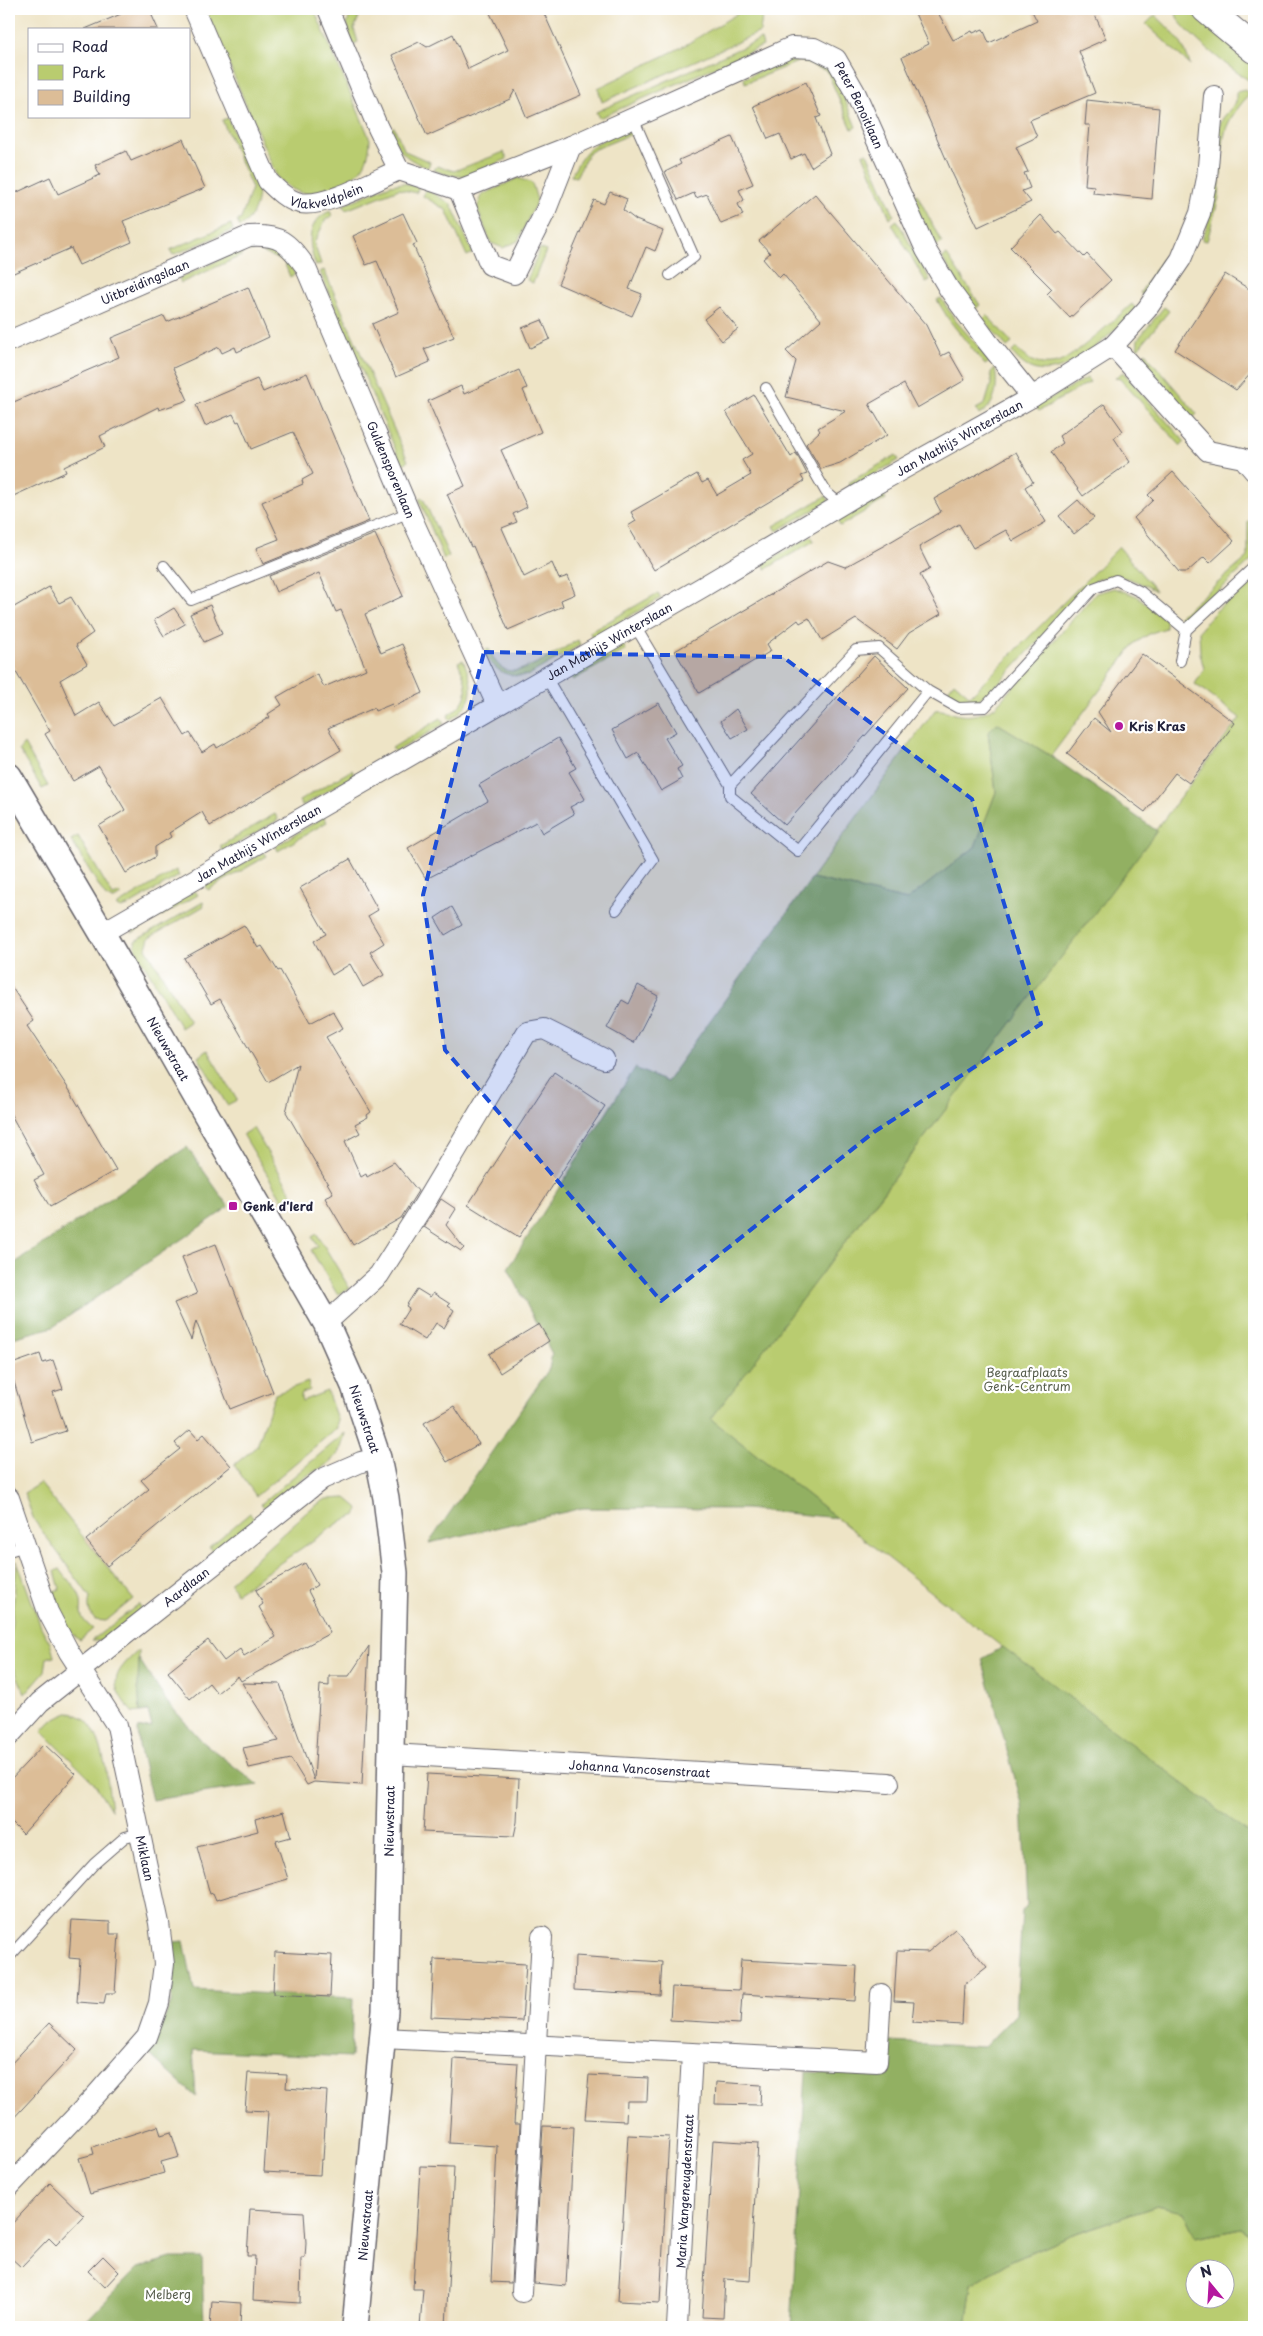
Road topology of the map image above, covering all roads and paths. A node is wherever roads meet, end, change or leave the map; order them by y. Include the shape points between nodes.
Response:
1 (194, 9) edge
2 (328, 9) edge
3 (1206, 9) edge
4 (1254, 49) edge
5 (1214, 96) dead end
6 (633, 118) junction
7 (571, 146) junction
8 (399, 170) junction
9 (459, 190) junction
10 (282, 239) joint
11 (670, 275) dead end
12 (9, 341) edge
13 (1113, 346) junction
14 (766, 388) dead end
15 (1032, 397) junction
16 (1254, 471) edge
17 (840, 504) junction
18 (410, 512) junction
19 (164, 566) dead end
20 (1254, 567) edge
21 (635, 626) junction
22 (1186, 630) junction
23 (1180, 661) dead end
24 (546, 677) junction
25 (928, 691) junction
26 (497, 705) junction
27 (9, 776) edge
28 (730, 785) junction
29 (616, 910) dead end
30 (102, 933) junction
31 (604, 1059) dead end
32 (326, 1324) junction
33 (378, 1458) junction
34 (9, 1498) edge
35 (17, 1548) edge
36 (81, 1671) junction
37 (9, 1736) edge
38 (391, 1754) junction
39 (889, 1783) dead end
40 (140, 1833) junction
41 (542, 1937) dead end
42 (9, 1957) edge
43 (881, 1994) dead end
44 (382, 2038) junction
45 (537, 2046) junction
46 (692, 2054) junction
47 (9, 2187) edge
48 (522, 2292) dead end
49 (355, 2327) edge
50 (677, 2327) edge

1 - 8 street, Vlakveldplein via 267,177 281,194 300,203 321,203
2 - 8 street
3 - 4 main road
5 - 13 street, Jan Mathijs Winterslaan via 1207,178 1200,213 1181,259 1147,309
6 - 7 street, Peter Benoitlaan
6 - 11 lane via 694,257
6 - 15 street, Peter Benoitlaan via 792,47 814,48 836,59 855,92 926,250 949,290
7 - 9 street, Peter Benoitlaan
7 - 9 street via 546,210 514,274 490,264
8 - 9 street
10 - 12 street, Uitbreidingslaan via 248,236
10 - 18 street, Guldensporenlaan via 305,266
13 - 15 street, Jan Mathijs Winterslaan
13 - 16 street via 1208,451 1243,458
14 - 17 lane via 826,492
15 - 17 street, Jan Mathijs Winterslaan
17 - 21 street, Jan Mathijs Winterslaan
18 - 19 lane via 191,600
18 - 26 street, Guldensporenlaan
20 - 22 lane
21 - 24 street, Jan Mathijs Winterslaan
21 - 28 lane
22 - 23 lane
22 - 25 lane via 1141,592 1116,580 1094,588 985,707 958,708
24 - 26 street, Jan Mathijs Winterslaan
24 - 29 lane via 653,860
25 - 28 lane via 879,648 856,650
25 - 28 lane via 798,850 730,796
26 - 30 street, Jan Mathijs Winterslaan
27 - 30 street, Nieuwstraat
30 - 32 street, Nieuwstraat
31 - 32 street via 544,1029 527,1032 379,1275
32 - 33 street, Nieuwstraat via 354,1386
33 - 36 street, Aardlaan via 322,1480
33 - 38 street, Nieuwstraat via 395,1573
34 - 35 street, Miklaan
35 - 36 street, Miklaan
36 - 37 street, Aardlaan via 40,1702
36 - 40 street, Miklaan via 116,1726
38 - 39 street, Johanna Vancosenstraat
38 - 44 street, Nieuwstraat
40 - 42 lane via 125,1837 94,1864
40 - 47 street, Miklaan via 164,1964 160,2003 147,2036
41 - 45 street
43 - 46 street via 878,2062
44 - 45 street
44 - 49 street, Nieuwstraat
45 - 46 street
45 - 48 street
46 - 50 street, Maria Vangeneugdenstraat

